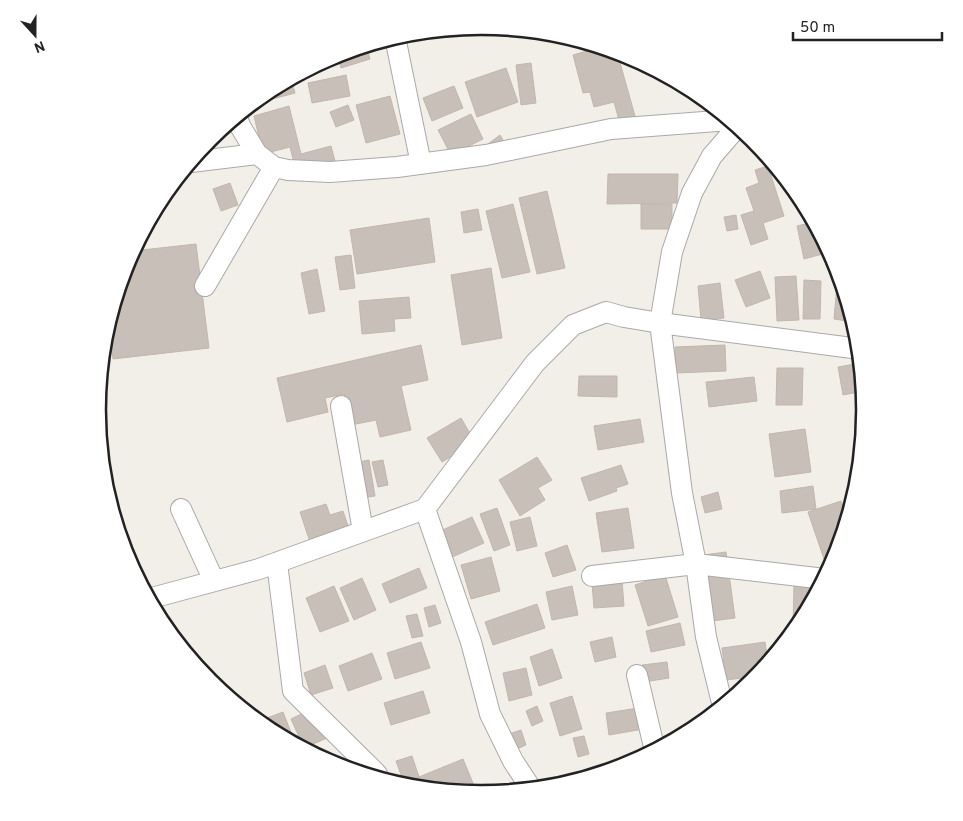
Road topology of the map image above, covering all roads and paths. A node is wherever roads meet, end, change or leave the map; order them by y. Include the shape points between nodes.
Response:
1 (397, 45) edge
2 (720, 121) edge
3 (239, 124) edge
4 (733, 132) edge
5 (257, 154) junction
6 (201, 161) edge
7 (421, 164) junction
8 (274, 167) junction
9 (205, 286) dead end
10 (660, 323) junction
11 (852, 348) edge
12 (341, 406) dead end
13 (181, 509) dead end
14 (424, 509) junction
15 (363, 531) junction
16 (277, 562) junction
17 (696, 564) junction
18 (592, 576) dead end
19 (818, 577) edge
20 (214, 581) junction
21 (155, 596) edge
22 (637, 674) dead end
23 (726, 696) edge
24 (654, 744) edge
25 (372, 769) edge
26 (528, 783) edge

1 - 7 street
2 - 7 street via 611,129 486,155
3 - 5 street
4 - 10 street via 712,156 692,193 672,252
5 - 6 street
5 - 8 street
7 - 8 street via 330,172
8 - 9 street
10 - 11 street
10 - 14 street via 606,312 573,325 534,362
10 - 17 street via 682,493
12 - 15 street
13 - 20 street
14 - 15 street
14 - 26 street via 470,642 490,714
15 - 16 street
16 - 20 street
16 - 25 street via 292,691
17 - 18 street
17 - 19 street
17 - 23 street via 706,637
20 - 21 street
22 - 24 street

